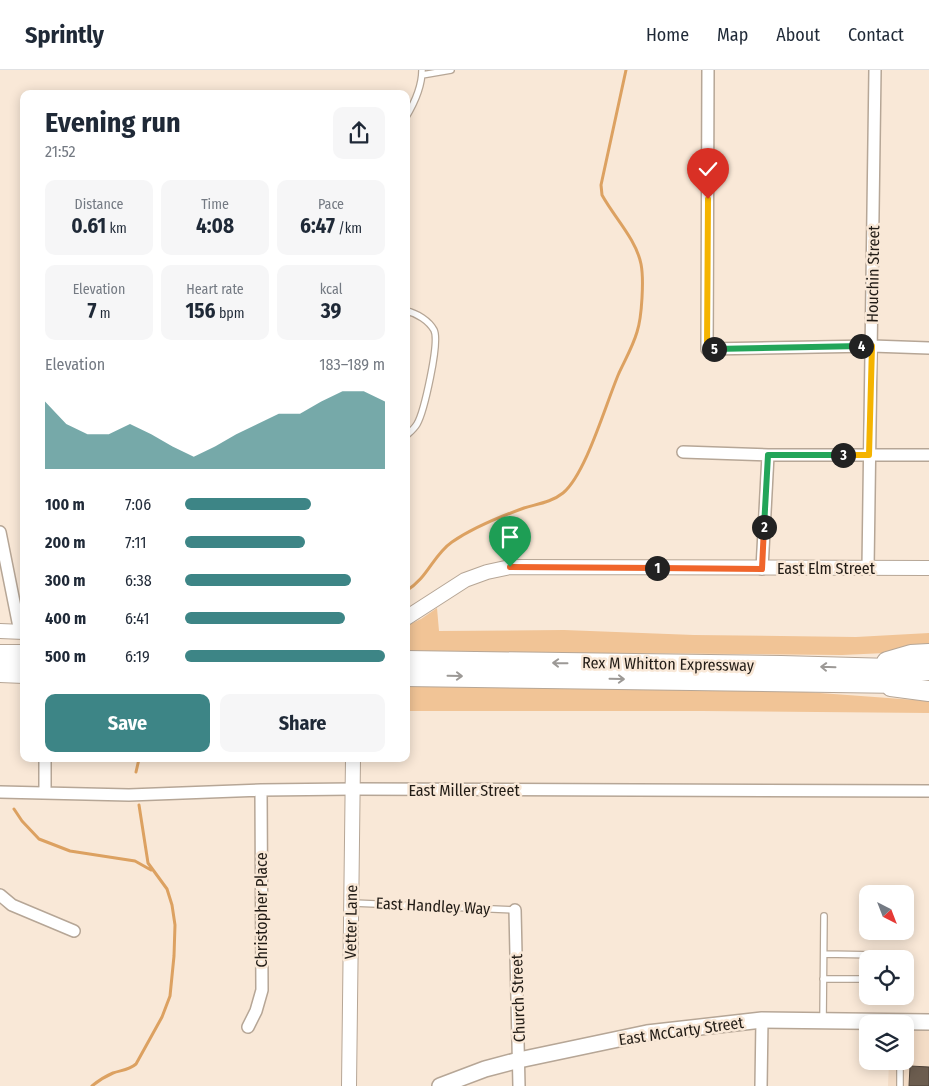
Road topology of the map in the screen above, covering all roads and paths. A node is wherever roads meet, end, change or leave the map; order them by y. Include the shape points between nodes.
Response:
1 (451, 70) edge
2 (708, 70) edge
3 (875, 70) edge
4 (422, 73) edge
5 (410, 110) edge
6 (410, 312) edge
7 (872, 346) junction
8 (929, 348) edge
9 (410, 432) edge
10 (683, 452) dead end
11 (768, 455) junction
12 (869, 455) junction
13 (929, 455) edge
14 (0, 532) edge
15 (868, 568) junction
16 (929, 568) edge
17 (762, 569) junction
18 (410, 615) edge
19 (20, 622) edge
20 (0, 631) edge
21 (20, 632) edge
22 (929, 654) edge
23 (0, 655) edge
24 (20, 655) edge
25 (410, 661) edge
26 (929, 670) edge
27 (0, 672) edge
28 (20, 673) edge
29 (864, 675) junction
30 (410, 676) edge
31 (929, 683) edge
32 (929, 691) edge
33 (45, 762) edge
34 (353, 762) edge
35 (354, 789) junction
36 (261, 790) junction
37 (929, 791) edge
38 (0, 792) edge
39 (45, 793) junction
40 (0, 895) edge
41 (350, 902) junction
42 (515, 910) joint
43 (824, 916) dead end
44 (74, 930) dead end
45 (824, 954) junction
46 (859, 955) edge
47 (859, 979) edge
48 (823, 980) junction
49 (762, 1020) junction
50 (823, 1021) junction
51 (859, 1022) edge
52 (929, 1022) edge
53 (914, 1023) edge
54 (248, 1028) dead end
55 (519, 1060) junction
56 (900, 1070) edge
57 (350, 1086) edge
58 (440, 1086) edge
59 (519, 1086) edge
60 (761, 1086) edge
61 (900, 1086) edge

1 - 4 lane
2 - 7 street via 707,349
3 - 7 street, Houchin Street
4 - 5 lane
6 - 9 lane via 420,316 435,331 436,343 421,414
7 - 8 street
7 - 12 street, Houchin Street
10 - 11 street
11 - 12 street
11 - 17 street
12 - 13 street
12 - 15 street, Houchin Street
14 - 19 street
15 - 16 street, East Elm Street
15 - 17 street, East Elm Street
17 - 18 street, East Elm Street via 510,567 465,580
20 - 21 street
22 - 29 highway via 911,655
23 - 24 highway
29 -> 25 highway, Rex M Whitton Expressway
26 - 29 highway, Rex M Whitton Expressway
27 - 28 highway
30 -> 29 highway, Rex M Whitton Expressway
29 - 31 highway, Rex M Whitton Expressway
29 - 32 highway
33 - 39 street
34 - 35 street, Vetter Lane
35 - 36 street, East Miller Street
35 - 37 street, East Miller Street
35 - 41 street, Vetter Lane
36 - 39 street, East Miller Street via 129,795
36 - 54 street, Christopher Place via 262,990
38 - 39 street, East Miller Street
40 - 44 street via 12,905
41 - 42 lane, East Handley Way
41 - 57 street, Vetter Lane
42 - 55 street, Church Street
43 - 45 lane
45 - 46 lane
45 - 48 lane
47 - 48 lane
48 - 50 lane
49 - 50 main road, East McCarty Street
49 - 55 main road, East McCarty Street via 647,1033
49 - 60 street
50 - 51 main road, East McCarty Street
52 - 53 main road, East McCarty Street
55 - 58 main road, East McCarty Street
55 - 59 street, Church Street
56 - 61 lane

